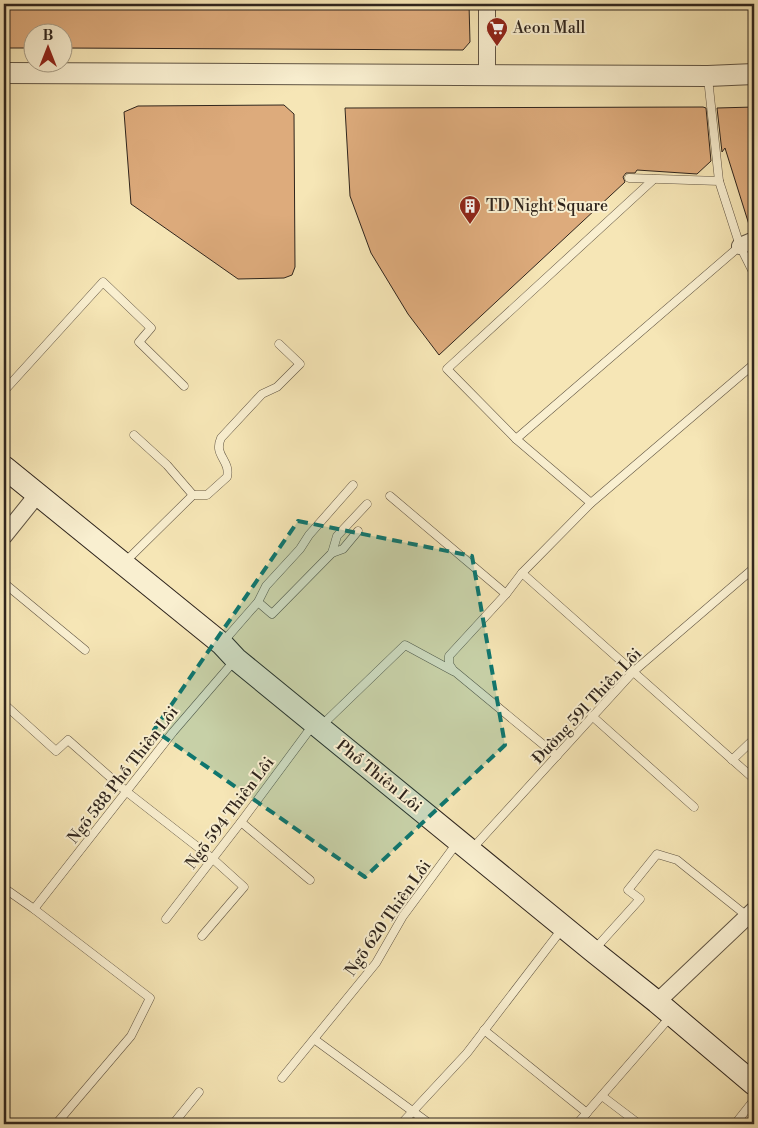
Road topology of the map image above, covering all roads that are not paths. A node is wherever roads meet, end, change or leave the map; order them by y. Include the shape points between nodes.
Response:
1 (487, 4) edge
2 (4, 73) edge
3 (754, 74) edge
4 (487, 75) junction
5 (708, 76) junction
6 (629, 178) dead end
7 (654, 179) junction
8 (719, 181) junction
9 (747, 243) edge
10 (754, 274) edge
11 (279, 344) dead end
12 (754, 364) edge
13 (184, 386) dead end
14 (4, 391) edge
15 (134, 435) dead end
16 (516, 439) junction
17 (4, 467) edge
18 (354, 485) dead end
19 (37, 495) junction
20 (192, 495) junction
21 (390, 496) dead end
22 (591, 503) junction
23 (367, 504) dead end
24 (358, 531) dead end
25 (4, 536) edge
26 (332, 553) junction
27 (122, 564) junction
28 (754, 568) edge
29 (522, 573) junction
30 (4, 583) edge
31 (506, 594) junction
32 (258, 602) junction
33 (85, 650) dead end
34 (229, 651) junction
35 (634, 671) junction
36 (456, 673) junction
37 (4, 704) edge
38 (592, 716) junction
39 (317, 725) junction
40 (754, 740) edge
41 (557, 756) junction
42 (732, 760) junction
43 (754, 779) edge
44 (127, 792) junction
45 (694, 807) dead end
46 (241, 822) junction
47 (464, 847) junction
48 (213, 859) junction
49 (310, 880) dead end
50 (4, 888) edge
51 (34, 910) junction
52 (750, 913) edge
53 (166, 919) dead end
54 (563, 927) junction
55 (202, 936) dead end
56 (593, 952) junction
57 (665, 1008) junction
58 (484, 1030) junction
59 (314, 1039) junction
60 (282, 1078) dead end
61 (754, 1084) edge
62 (198, 1092) dead end
63 (602, 1096) junction
64 (754, 1100) edge
65 (412, 1111) junction
66 (587, 1113) junction
67 (57, 1124) edge
68 (172, 1124) edge
69 (401, 1124) edge
70 (430, 1124) edge
71 (577, 1124) edge
72 (639, 1124) edge
73 (735, 1124) edge

1 - 4 street
2 - 4 street
3 - 5 street
4 - 5 street
5 - 8 lane
6 - 7 lane
7 - 8 lane
7 - 16 lane via 447,369
8 - 9 lane
9 - 10 lane
9 - 16 lane
11 - 20 lane via 300,364 276,387 262,394 221,438 219,453 228,466 227,477 208,495
12 - 22 lane
13 - 14 lane via 139,342 151,328 102,282
15 - 20 lane via 167,465
16 - 22 lane
17 - 19 main road, Phố Thiên Lôi
18 - 32 lane, Ngõ 588 Phố Thiên Lôi via 266,586
19 - 25 street
19 - 27 main road, Phố Thiên Lôi
20 - 27 lane
21 - 31 lane
22 - 29 lane
23 - 26 lane via 337,536
24 - 26 lane via 343,549
26 - 32 lane via 272,614
27 - 34 main road, Phố Thiên Lôi
28 - 35 lane, Đường 591 Thiên Lôi
29 - 31 lane
29 - 35 lane
30 - 33 lane
31 - 36 lane via 449,656 449,664
32 - 34 lane, Ngõ 588 Phố Thiên Lôi
34 - 39 main road, Phố Thiên Lôi
34 - 44 lane, Ngõ 588 Phố Thiên Lôi
35 - 38 lane, Đường 591 Thiên Lôi
35 - 42 lane
36 - 39 lane, Ngõ 594 Thiên Lôi via 405,645
36 - 41 lane
37 - 44 lane via 56,752 68,740
38 - 41 lane, Đường 591 Thiên Lôi
38 - 45 lane
39 - 46 lane, Ngõ 594 Thiên Lôi
39 - 47 main road, Phố Thiên Lôi
40 - 42 lane
41 - 47 lane, Đường 591 Thiên Lôi
42 - 43 lane
44 - 48 lane
44 - 51 lane, Ngõ 588 Phố Thiên Lôi
46 - 48 lane, Ngõ 594 Thiên Lôi
46 - 49 lane
47 - 54 main road, Phố Thiên Lôi
47 - 59 lane, Ngõ 620 Thiên Lôi via 403,916 376,963
48 - 53 lane, Ngõ 594 Thiên Lôi
48 - 55 lane via 244,887
50 - 51 lane
51 - 67 lane via 150,998 131,1036
52 - 56 lane via 677,860 657,854 628,890 640,900
52 - 57 street
54 - 56 main road, Phố Thiên Lôi
54 - 58 lane
56 - 57 main road, Phố Thiên Lôi
57 - 61 main road, Phố Thiên Lôi
57 - 63 lane
58 - 65 lane via 467,1053
58 - 66 lane
59 - 60 lane, Ngõ 620 Thiên Lôi
59 - 65 lane
62 - 68 lane
63 - 66 lane
63 - 72 lane
64 - 73 lane
65 - 69 lane
65 - 70 lane
66 - 71 lane

